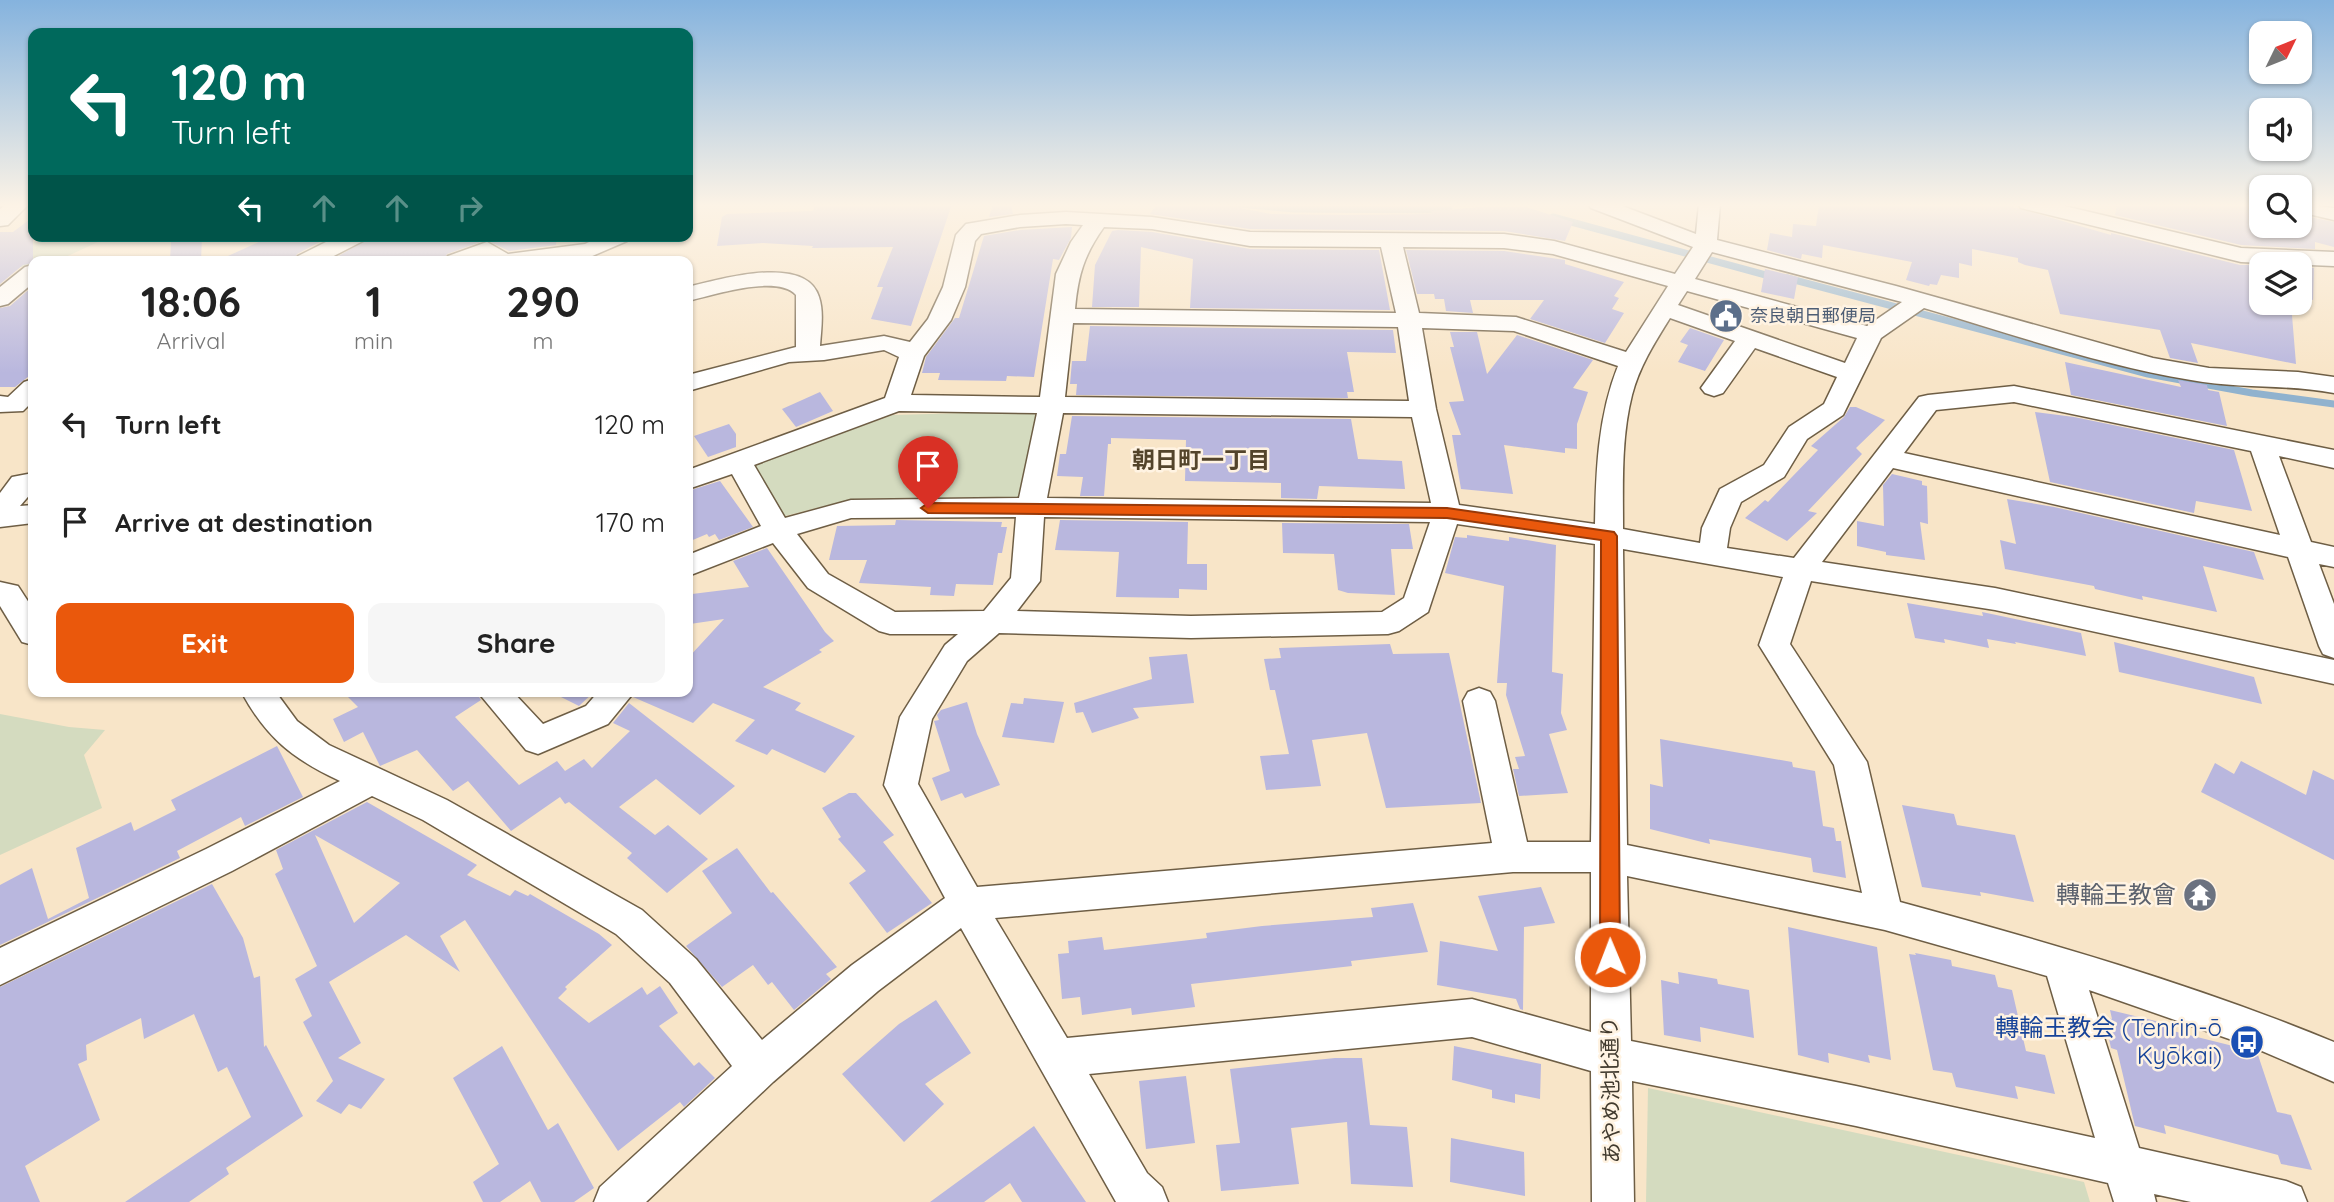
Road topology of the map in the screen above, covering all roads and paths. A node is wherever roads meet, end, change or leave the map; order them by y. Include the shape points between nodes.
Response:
1 (960, 260) edge
2 (1074, 260) edge
3 (1395, 260) edge
4 (1597, 260) edge
5 (1696, 260) edge
6 (1761, 260) edge
7 (0, 267) edge
8 (28, 270) edge
9 (28, 275) edge
10 (1681, 284) junction
11 (693, 293) edge
12 (0, 299) edge
13 (1920, 300) junction
14 (1664, 308) junction
15 (1062, 316) junction
16 (1409, 320) junction
17 (1871, 334) junction
18 (1749, 338) junction
19 (808, 354) junction
20 (912, 355) junction
21 (1632, 362) junction
22 (1850, 373) junction
23 (693, 381) edge
24 (2334, 384) edge
25 (1714, 388) dead end
26 (28, 392) edge
27 (896, 403) junction
28 (1052, 403) junction
29 (0, 404) edge
30 (1423, 410) junction
31 (2262, 445) junction
32 (1888, 458) junction
33 (2334, 459) edge
34 (738, 461) junction
35 (693, 478) edge
36 (28, 483) edge
37 (1031, 507) junction
38 (1447, 513) junction
39 (28, 514) edge
40 (0, 515) edge
41 (778, 530) junction
42 (1609, 536) junction
43 (2298, 549) junction
44 (1712, 556) junction
45 (2334, 557) edge
46 (693, 564) edge
47 (1801, 569) junction
48 (0, 593) edge
49 (992, 622) junction
50 (28, 626) edge
51 (2334, 646) edge
52 (2334, 672) edge
53 (261, 697) edge
54 (498, 697) edge
55 (614, 697) edge
56 (1479, 701) dead end
57 (369, 782) junction
58 (1513, 857) junction
59 (1609, 857) junction
60 (965, 904) junction
61 (1885, 914) junction
62 (2062, 963) junction
63 (0, 967) edge
64 (1611, 1056) junction
65 (1059, 1058) junction
66 (2334, 1062) edge
67 (759, 1068) junction
68 (2129, 1184) edge
69 (624, 1199) edge
70 (1147, 1202) edge
71 (1613, 1202) edge
72 (2286, 1202) edge

1 - 20 street via 939,320
2 - 15 street
3 - 16 street
4 - 10 street
5 - 10 street, あやめ池北通り
6 - 13 street
7 - 8 street
9 - 12 street
10 - 14 street, あやめ池北通り
10 - 17 street
11 - 19 street via 750,280 777,278 798,283 807,294
13 - 17 street
13 - 24 street via 2193,373 2304,378
14 - 18 street
14 - 21 street, あやめ池北通り
15 - 16 street
15 - 28 street
16 - 21 street via 1516,324
16 - 30 street
17 - 22 street
18 - 22 street
18 - 25 street
19 - 20 street via 884,343 900,346
19 - 23 street via 757,362
20 - 27 street
21 - 42 street, あやめ池北通り via 1614,427
22 - 44 street via 1834,409 1798,433 1774,471 1730,496 1716,528
26 - 29 street via 14,405
27 - 28 street
27 - 34 street
28 - 30 street
28 - 37 street
30 - 38 street
31 - 32 street via 2014,394 1928,403
31 - 33 street
31 - 43 street
32 - 43 street
32 - 47 street
34 - 35 street
34 - 41 street
36 - 40 street via 22,484
37 - 38 street
37 - 41 street via 851,509
37 - 49 street via 1025,582
38 - 42 street
38 - 49 street via 1417,604 1388,623 1191,627
39 - 40 street
41 - 46 street
41 - 49 street via 817,580 890,623
42 - 44 street
42 - 59 street, あやめ池北通り
43 - 45 street
43 - 51 street
44 - 47 street
47 - 52 street via 1996,599
47 - 61 street via 1774,645 1850,762
48 - 50 street via 8,594
49 - 60 street via 957,653 916,718 901,785
53 - 57 street via 285,730 317,755
54 - 55 street via 538,741 597,715
56 - 58 street
57 - 63 street
57 - 67 street via 435,810 629,922 684,971
58 - 59 street
58 - 60 street
59 - 61 street
59 - 64 street, あやめ池北通り
60 - 65 street
60 - 67 street via 865,978
61 - 62 street
62 - 66 street via 2260,1031
62 - 68 street
64 - 65 street via 1472,1018
64 - 68 street via 1856,1106
64 - 71 street, あやめ池北通り
65 - 70 street via 1132,1188
67 - 69 street
68 - 72 street

